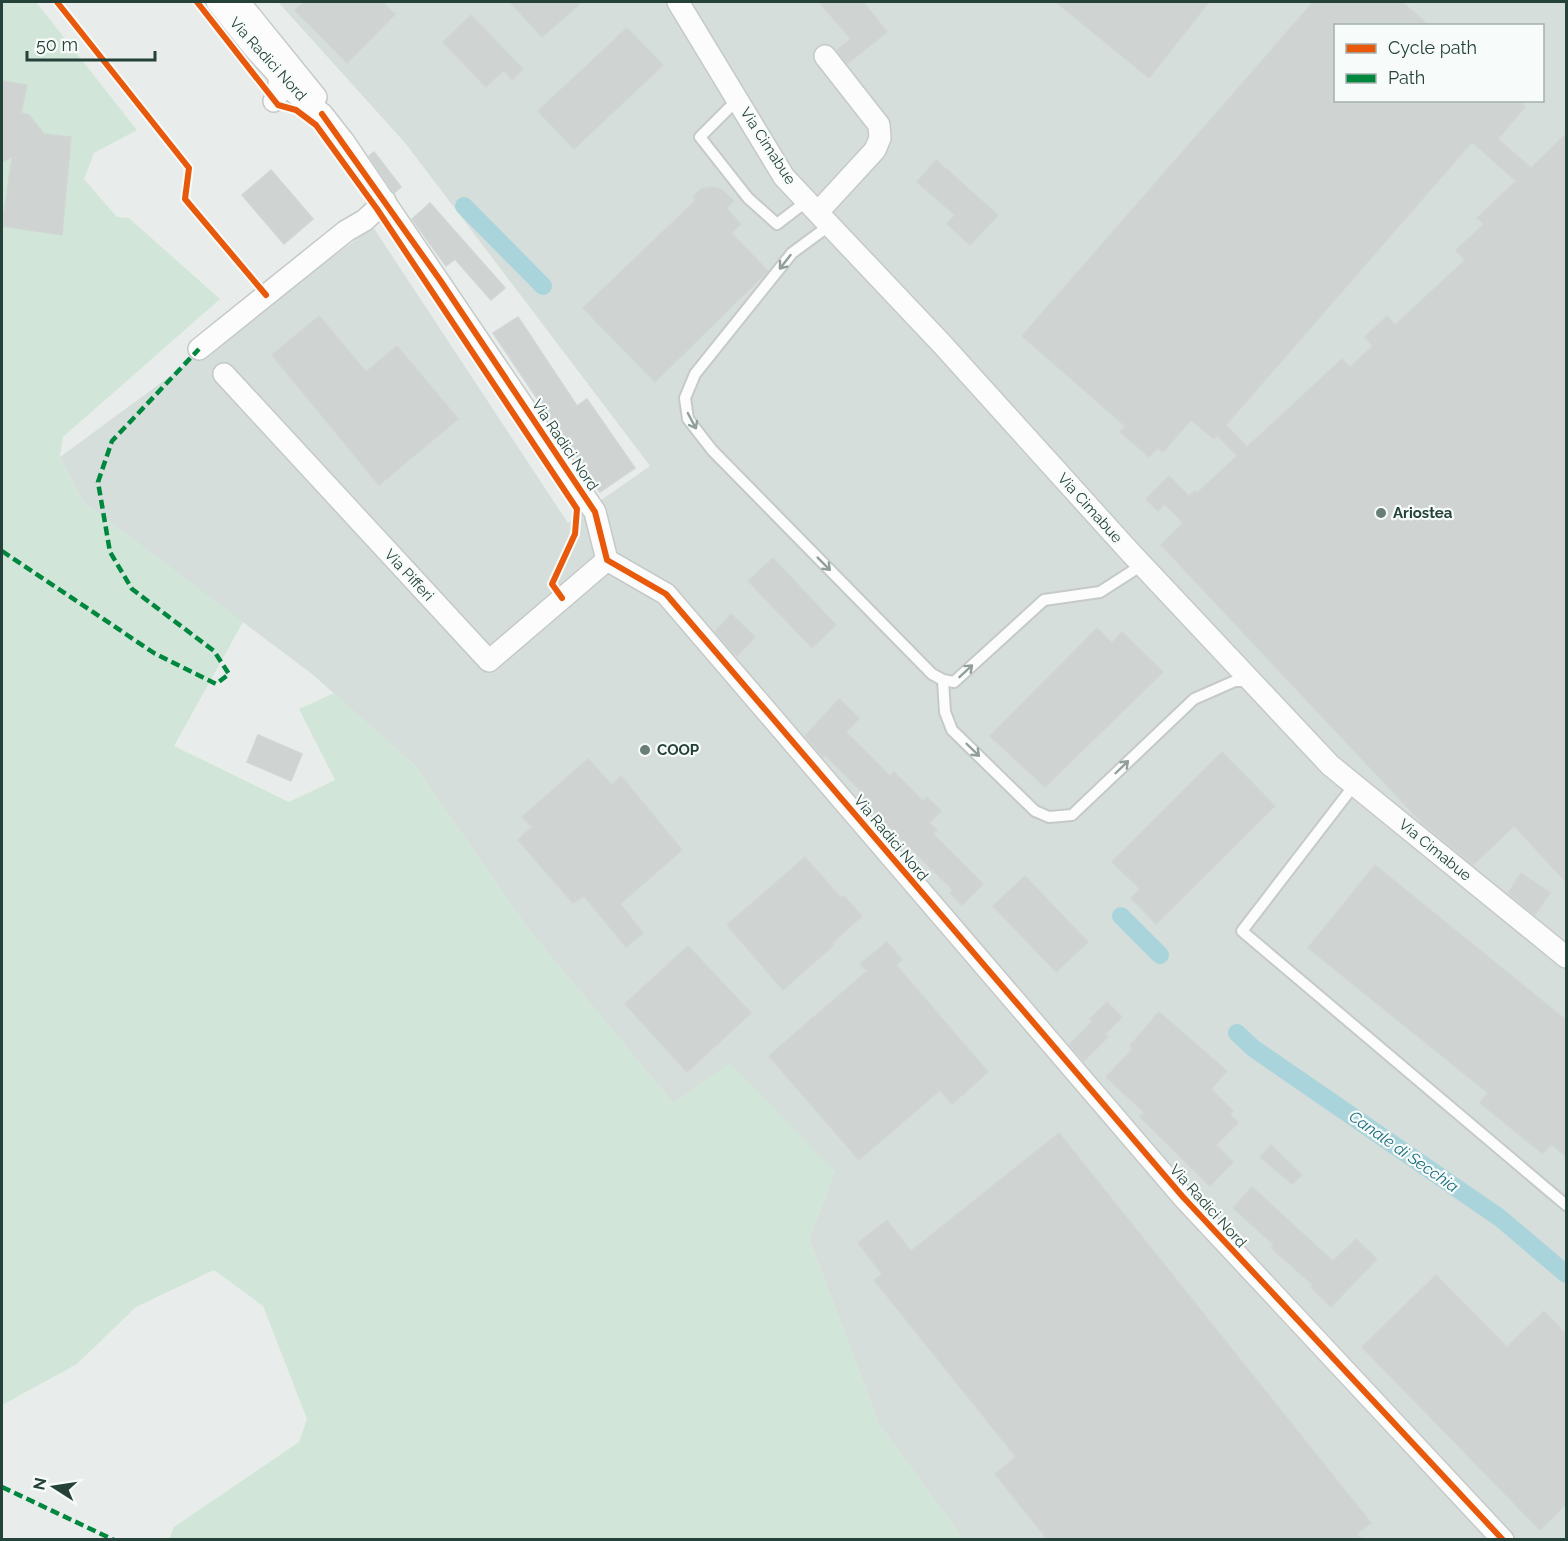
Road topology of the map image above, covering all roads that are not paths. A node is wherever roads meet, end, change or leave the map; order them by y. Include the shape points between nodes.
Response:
1 (217, 2) edge
2 (239, 2) edge
3 (678, 2) edge
4 (276, 49) junction
5 (825, 56) dead end
6 (279, 76) junction
7 (303, 99) junction
8 (738, 99) junction
9 (322, 114) junction
10 (384, 201) junction
11 (818, 212) junction
12 (199, 349) dead end
13 (224, 374) dead end
14 (607, 560) junction
15 (1142, 565) junction
16 (943, 680) junction
17 (1251, 681) junction
18 (1354, 784) junction
19 (1566, 957) edge
20 (1566, 1205) edge
21 (1503, 1539) edge

1 - 6 street, Via Radici Nord
2 - 4 street, Via Radici Nord
3 - 8 street, Via Cimabue
4 - 6 street
4 - 9 street, Via Radici Nord via 322,104
5 - 11 street via 879,125 880,138 874,150
6 - 7 street, Via Radici Nord
6 - 7 street via 279,92 274,101 283,97
7 - 9 street, Via Radici Nord
8 - 11 street, Via Cimabue via 784,177
8 - 11 lane via 700,137 748,198 777,224
9 - 10 street, Via Radici Nord
10 - 12 street
10 - 14 street, Via Radici Nord via 596,512
11 - 15 street, Via Cimabue
11 -> 16 lane via 792,253 702,363 685,398 688,419 712,450 932,674
13 - 14 street, Via Pifferi via 489,661
14 - 21 street, Via Radici Nord via 666,594 1184,1197
16 -> 15 lane via 954,682 1044,600 1100,592
15 - 17 street, Via Cimabue
16 -> 17 lane via 945,712 952,730 1035,811 1049,817 1072,815 1194,699 1235,681
17 - 18 street, Via Cimabue via 1330,765
18 - 19 street, Via Cimabue
18 - 20 lane via 1242,932

